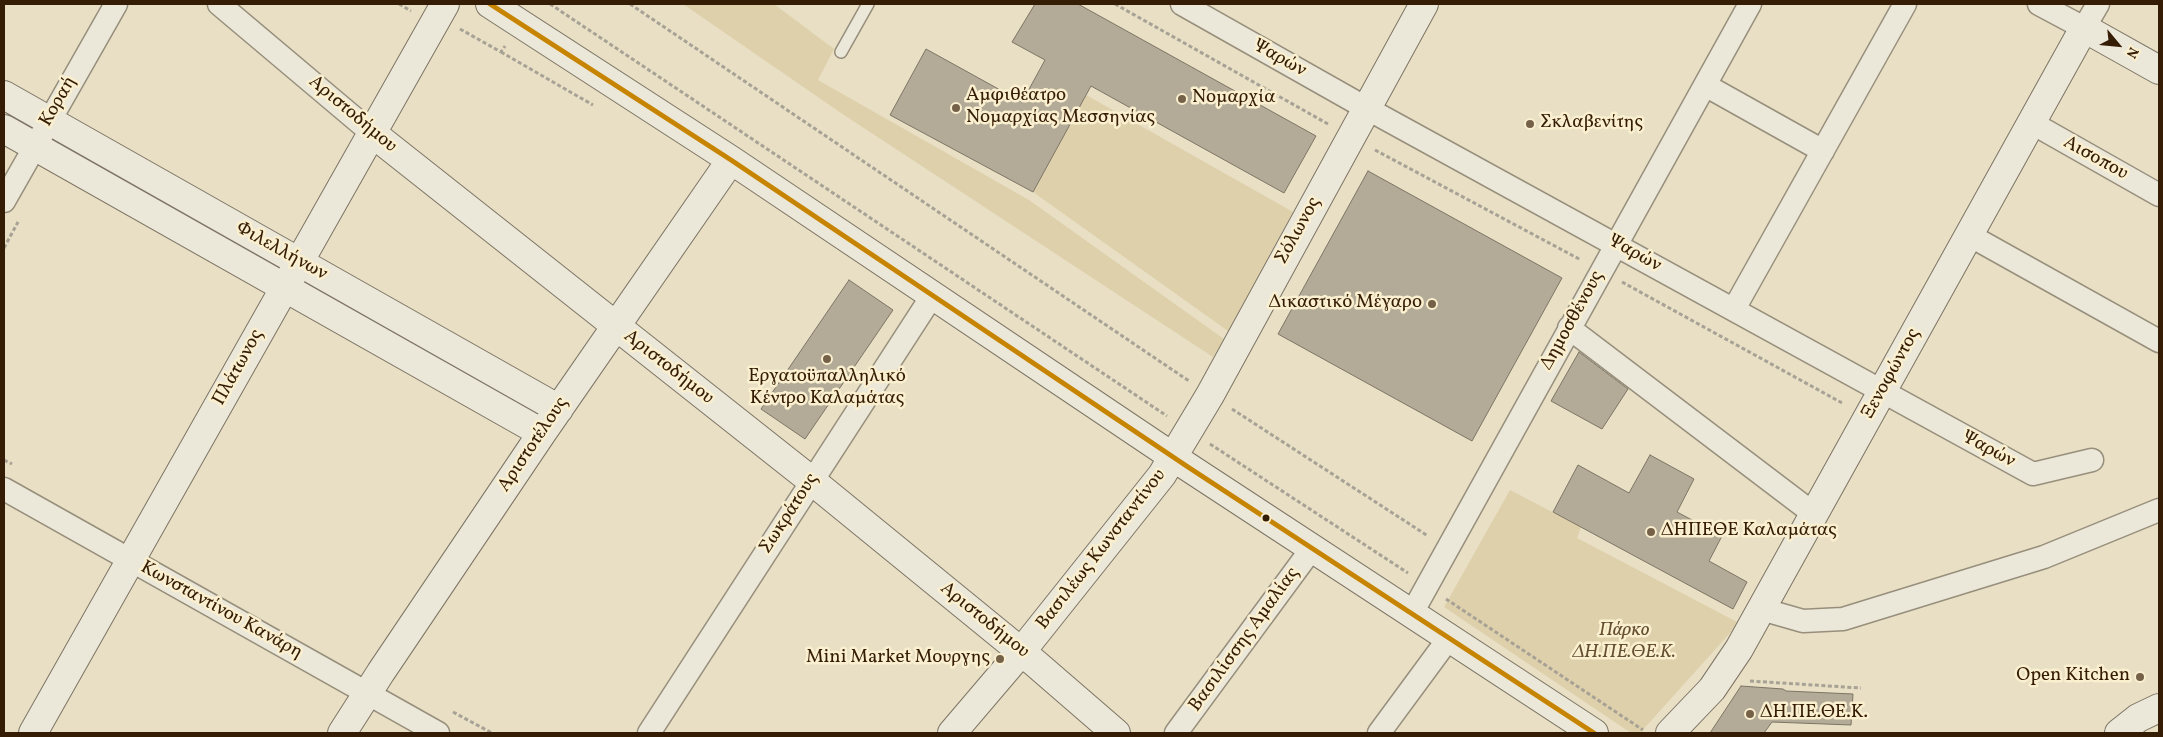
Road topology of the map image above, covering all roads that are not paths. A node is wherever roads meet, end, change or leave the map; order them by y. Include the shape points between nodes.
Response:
1 (116, 4) edge
2 (219, 4) edge
3 (445, 4) edge
4 (490, 4) edge
5 (868, 4) edge
6 (1182, 4) edge
7 (1750, 4) edge
8 (1906, 4) edge
9 (2039, 4) edge
10 (2098, 4) edge
11 (1421, 5) edge
12 (2084, 28) junction
13 (841, 52) dead end
14 (2159, 70) edge
15 (1705, 85) junction
16 (4, 95) edge
17 (1366, 108) junction
18 (49, 120) junction
19 (2032, 123) junction
20 (4, 129) edge
21 (372, 133) junction
22 (34, 146) junction
23 (1823, 151) junction
24 (731, 160) junction
25 (2159, 195) edge
26 (4, 201) edge
27 (1969, 235) junction
28 (1616, 244) junction
29 (299, 262) junction
30 (285, 287) junction
31 (932, 296) junction
32 (1734, 309) junction
33 (616, 328) junction
34 (1570, 328) junction
35 (2159, 340) edge
36 (1882, 393) junction
37 (559, 408) junction
38 (542, 433) junction
39 (1173, 457) junction
40 (2092, 460) dead end
41 (812, 481) junction
42 (4, 489) edge
43 (2159, 510) edge
44 (1814, 514) junction
45 (1313, 547) junction
46 (131, 560) junction
47 (1761, 609) junction
48 (1412, 613) junction
49 (1449, 638) junction
50 (1021, 652) junction
51 (368, 694) junction
52 (2159, 708) edge
53 (33, 733) edge
54 (342, 733) edge
55 (438, 733) edge
56 (649, 733) edge
57 (952, 733) edge
58 (1116, 733) edge
59 (1176, 733) edge
60 (1379, 733) edge
61 (1594, 733) edge
62 (1670, 733) edge
63 (2118, 733) edge

1 - 18 street, Κοραή
2 - 21 street, Αριστοδήμου
3 - 21 street, Πλάτωνος
4 - 24 street
5 - 13 lane
6 - 17 street, Ψαρών
7 - 15 street, Δημοσθένους
8 - 23 street
9 - 12 street
10 - 12 street, Ξενοφώντος
11 - 17 street, Σόλωνος
12 - 14 street
12 - 19 street, Ξενοφώντος
15 - 23 street
15 - 28 street, Δημοσθένους
16 - 18 street, Φιλελλήνων
17 - 28 street, Ψαρών
17 - 39 street, Σόλωνος
18 - 22 street, Κοραή
18 - 29 street, Φιλελλήνων
19 - 25 street, Αισοπου
19 - 27 street, Ξενοφώντος
20 - 22 street, Φιλελλήνων
21 - 29 street, Πλάτωνος
21 - 33 street, Αριστοδήμου
22 - 26 street, Κοραή
22 - 30 street, Φιλελλήνων
23 - 32 street
24 - 31 street
24 - 33 street, Αριστοτέλους
27 - 35 street
27 - 36 street, Ξενοφώντος
28 - 32 street, Ψαρών
28 - 34 street, Δημοσθένους
29 - 30 street, Πλάτωνος
29 - 37 street, Φιλελλήνων
30 - 38 street, Φιλελλήνων
30 - 46 street, Πλάτωνος
31 - 39 street
31 - 41 street, Σωκράτους
32 - 36 street, Ψαρών
33 - 37 street, Αριστοτέλους
33 - 41 street, Αριστοδήμου
34 - 44 street
34 - 48 street, Δημοσθένους
36 - 40 street, Ψαρών via 2033,474
36 - 44 street, Ξενοφώντος
37 - 38 street, Αριστοτέλους
38 - 51 street, Αριστοτέλους
39 - 45 street
39 - 50 street, Βασιλέως Κωνσταντίνου via 1142,502
41 - 50 street, Αριστοδήμου
41 - 56 street, Σωκράτους
42 - 46 street, Κωνσταντίνου Κανάρη
43 - 47 street via 2044,557 1843,619 1803,621
44 - 47 street, Ξενοφώντος
45 - 48 street
45 - 59 street, Βασιλίσσης Αμαλίας
46 - 51 street, Κωνσταντίνου Κανάρη
46 - 53 street, Πλάτωνος
47 - 62 street, Ξενοφώντος via 1726,670 1698,706
48 - 49 street
49 - 60 street
49 - 61 street
50 - 57 street, Βασιλέως Κωνσταντίνου
50 - 58 street, Αριστοδήμου
51 - 54 street, Αριστοτέλους
51 - 55 street, Κωνσταντίνου Κανάρη
52 - 63 street

